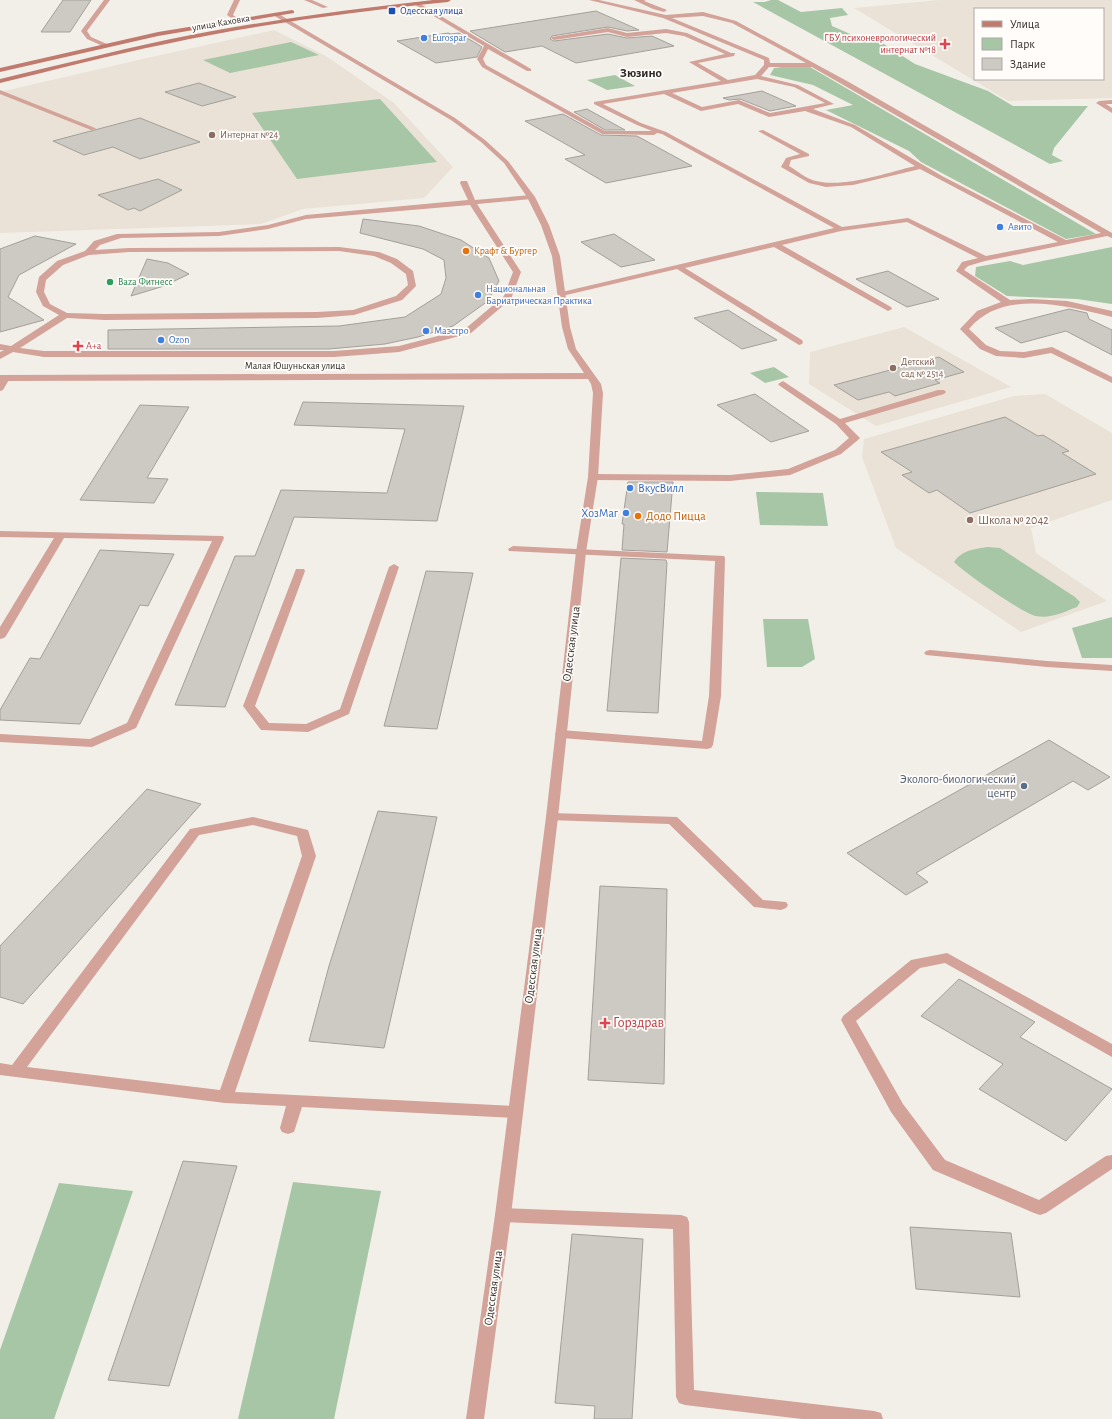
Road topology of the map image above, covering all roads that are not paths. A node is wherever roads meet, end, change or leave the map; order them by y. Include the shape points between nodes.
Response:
1 (107, 0) edge
2 (237, 0) edge
3 (307, 0) edge
4 (448, 0) edge
5 (592, 0) edge
6 (643, 0) edge
7 (415, 3) junction
8 (333, 6) dead end
9 (325, 7) junction
10 (311, 9) dead end
11 (297, 11) dead end
12 (275, 14) junction
13 (677, 16) junction
14 (666, 17) junction
15 (236, 20) junction
16 (287, 21) junction
17 (554, 38) dead end
18 (105, 45) junction
19 (486, 47) junction
20 (749, 51) junction
21 (732, 54) junction
22 (768, 65) junction
23 (814, 65) junction
24 (0, 70) edge
25 (529, 70) dead end
26 (756, 77) junction
27 (0, 81) edge
28 (727, 82) junction
29 (0, 92) edge
30 (665, 92) junction
31 (1112, 102) edge
32 (807, 109) junction
33 (1112, 111) edge
34 (93, 128) dead end
35 (761, 131) dead end
36 (664, 133) junction
37 (921, 167) junction
38 (464, 183) dead end
39 (531, 197) junction
40 (473, 203) junction
41 (841, 229) junction
42 (1110, 235) edge
43 (1065, 243) junction
44 (774, 244) junction
45 (88, 253) junction
46 (985, 259) junction
47 (679, 266) junction
48 (562, 294) junction
49 (1008, 302) junction
50 (888, 309) dead end
51 (1112, 314) edge
52 (65, 315) junction
53 (800, 342) dead end
54 (0, 347) edge
55 (12, 349) junction
56 (0, 356) edge
57 (591, 376) junction
58 (3, 378) edge
59 (1112, 380) edge
60 (783, 384) dead end
61 (0, 388) edge
62 (941, 392) dead end
63 (839, 422) junction
64 (593, 477) junction
65 (0, 534) edge
66 (61, 535) junction
67 (513, 549) dead end
68 (580, 552) junction
69 (394, 567) dead end
70 (300, 570) dead end
71 (0, 636) edge
72 (930, 653) dead end
73 (1112, 668) edge
74 (561, 734) junction
75 (0, 738) edge
76 (552, 817) junction
77 (781, 906) dead end
78 (1112, 1051) edge
79 (0, 1069) edge
80 (16, 1070) junction
81 (225, 1097) junction
82 (296, 1100) junction
83 (515, 1112) junction
84 (288, 1128) dead end
85 (1112, 1161) edge
86 (503, 1214) junction
87 (475, 1419) edge
88 (874, 1419) edge

1 - 18 street via 84,31 89,38
2 - 15 street via 230,15
3 - 9 street
4 - 7 main road, улица Каховка
5 - 14 street
6 - 13 street via 637,0
7 - 16 main road, улица Каховка
7 - 19 street
8 - 9 main road
9 - 10 main road
11 - 12 main road, улица Каховка
12 - 15 main road, улица Каховка
12 - 16 street, Одесская улица
13 - 14 street
13 - 23 street via 703,14 734,22
14 - 20 street
15 - 18 main road, улица Каховка
16 - 27 main road, улица Каховка via 165,42
16 - 39 street, Одесская улица via 453,119 506,162
17 - 21 street via 608,30 627,35 666,31 685,34
18 - 24 main road, улица Каховка
19 - 25 street
19 - 36 street via 480,59 484,66 604,133
20 - 21 street
20 - 22 street via 767,59
21 - 28 street via 692,62
22 - 23 street
22 - 26 street
23 - 42 street
26 - 28 street
26 - 32 street via 796,86 831,104
28 - 30 street
29 - 34 street
30 - 32 street via 700,109 739,102 769,115
30 - 36 street via 596,103
31 - 33 street via 1099,103
32 - 37 street via 853,126
35 - 37 street via 807,155 788,159 786,167 814,182 845,184
36 - 41 street
37 - 43 street
38 - 40 street
39 - 40 street
39 - 48 street, Одесская улица via 546,225 554,250
40 - 45 street via 306,217 268,227 233,232 120,236 97,243
40 - 55 street via 517,272 508,297 468,331 399,349 334,354 44,354
41 - 44 street
41 - 46 street via 908,220
42 - 43 street
43 - 46 street
44 - 47 street
44 - 50 street
45 - 52 street via 60,263 42,279 40,292 47,306
45 - 52 street via 129,250 339,249 376,254 394,261 410,273 412,286 399,298 347,313 121,317
46 - 49 street via 965,264 960,271
47 - 48 street
47 - 53 street
48 - 57 street, Одесская улица via 572,349
49 - 51 street via 1076,305
49 - 59 street via 987,308 964,329 983,347 1000,354 1024,355 1052,350
52 - 55 street
54 - 55 street
55 - 56 street
57 - 58 street, Малая Юшуньская улица
57 - 64 street, Одесская улица via 598,393
58 - 61 street
60 - 63 street
62 - 63 street
63 - 64 street via 855,438 838,452 790,472 730,478
64 - 68 street, Одесская улица
65 - 66 street
66 - 71 street
66 - 75 street via 219,538 132,725 92,743
67 - 68 street
68 - 74 street, Одесская улица
68 - 74 street via 720,558 714,696 708,745
69 - 70 street via 345,711 308,728 265,727 250,706
72 - 73 street
74 - 76 street, Одесская улица
76 - 77 street via 672,820 759,904
76 - 83 street, Одесская улица
78 - 85 street via 947,958 916,964 848,1020 897,1108 939,1165 1040,1208
79 - 80 street
80 - 81 street
80 - 81 street via 195,832 253,821 303,833 309,856
81 - 82 street
82 - 83 street
82 - 84 street
83 - 86 street, Одесская улица
86 - 87 street, Одесская улица
86 - 88 street via 681,1222 685,1397

